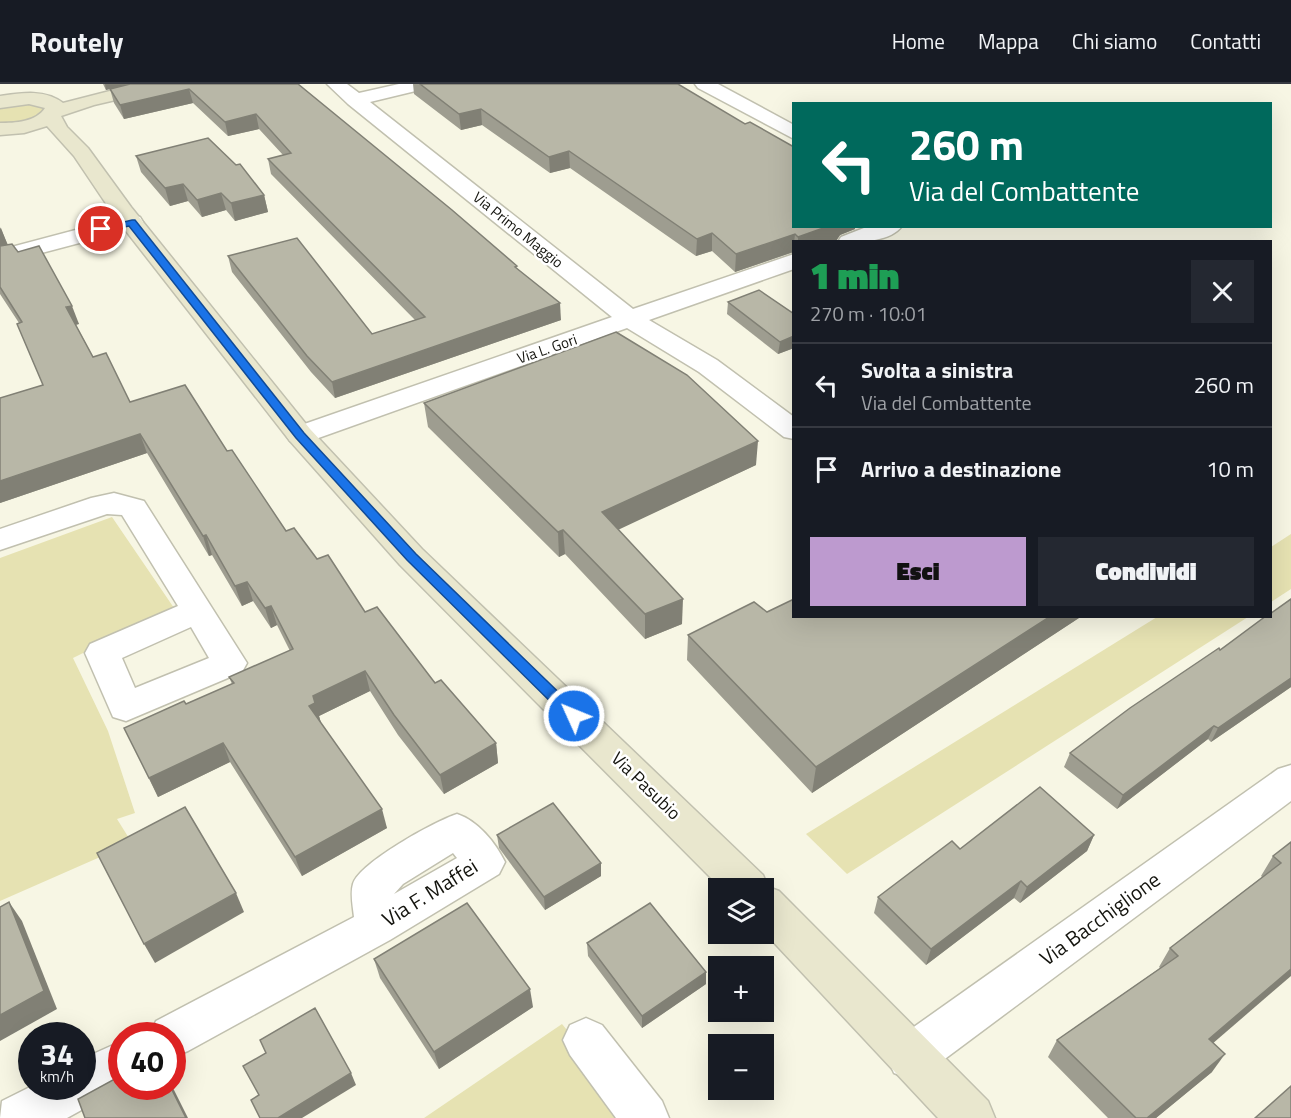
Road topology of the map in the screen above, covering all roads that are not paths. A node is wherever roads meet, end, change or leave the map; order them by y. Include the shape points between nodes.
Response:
1 (6, 84) edge
2 (22, 84) edge
3 (160, 84) edge
4 (336, 84) edge
5 (422, 84) edge
6 (704, 84) edge
7 (366, 93) edge
8 (0, 102) edge
9 (49, 107) junction
10 (4, 129) edge
11 (792, 132) edge
12 (93, 172) junction
13 (500, 215) junction
14 (132, 222) junction
15 (886, 228) edge
16 (854, 240) edge
17 (0, 257) edge
18 (792, 262) edge
19 (641, 309) junction
20 (792, 429) edge
21 (300, 435) junction
22 (0, 540) edge
23 (197, 611) dead end
24 (1291, 780) edge
25 (738, 878) edge
26 (774, 914) edge
27 (375, 927) dead end
28 (186, 1028) edge
29 (586, 1040) dead end
30 (910, 1057) junction
31 (53, 1100) edge
32 (19, 1118) edge
33 (645, 1118) edge
34 (970, 1118) edge

1 - 8 street via 7,93
2 - 9 street, Via Pasubio
3 - 9 street
4 - 7 street, Via Primo Maggio
5 - 7 street
6 - 11 street
7 - 13 street, Via Primo Maggio
7 - 13 street, Via Primo Maggio via 528,212
8 - 9 street via 20,99
9 - 10 street via 32,124
9 - 12 street, Via Pasubio via 58,130 81,152
10 - 12 street, Via Pasubio via 44,141
12 - 14 street, Via Pasubio
13 - 19 street, Via Primo Maggio
14 - 17 street
14 - 21 street, Via Pasubio
15 - 16 street
18 - 19 street, Via L. Gori
19 - 20 street, Via Primo Maggio
19 - 21 street, Via L. Gori
21 - 25 street, Via Pasubio via 411,557
22 - 23 street via 102,505 125,504 133,508
24 - 30 street, Via Bacchiglione
26 - 30 street
27 - 28 street, Via F. Maffei
29 - 33 street
30 - 34 street
31 - 32 street

